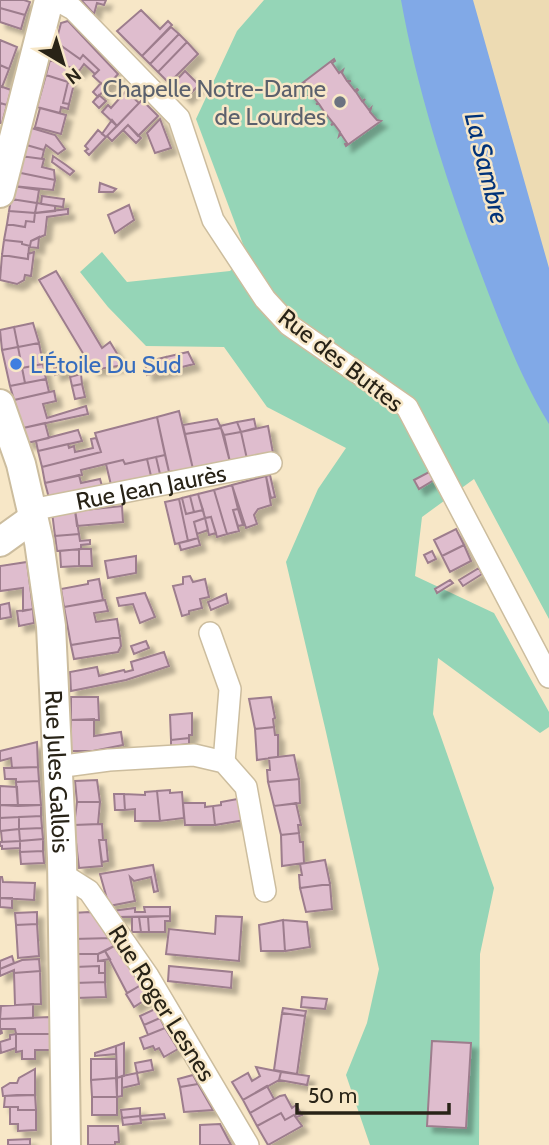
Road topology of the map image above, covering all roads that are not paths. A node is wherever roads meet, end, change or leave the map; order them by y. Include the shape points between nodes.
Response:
1 (49, 0) edge
2 (57, 0) edge
3 (0, 192) edge
4 (0, 404) edge
5 (271, 463) dead end
6 (32, 514) junction
7 (0, 542) edge
8 (210, 633) dead end
9 (549, 677) edge
10 (224, 762) junction
11 (57, 767) junction
12 (62, 874) junction
13 (265, 891) dead end
14 (66, 1145) edge
15 (248, 1145) edge

1 - 3 street
2 - 9 street, Rue des Buttes via 73,9 179,118 213,220 265,299 289,325 407,407
4 - 6 street, Rue Jules Gallois
5 - 6 street, Rue Jean Jaurès
6 - 7 street, Rue Jean Jaurès
6 - 11 street, Rue Jules Gallois via 51,626
8 - 10 street via 230,689
10 - 11 street via 194,755
10 - 13 street via 246,787
11 - 12 street, Rue Jules Gallois
12 - 14 street, Rue Jules Gallois
12 - 15 street, Rue Roger Lesnes via 89,891 134,954

